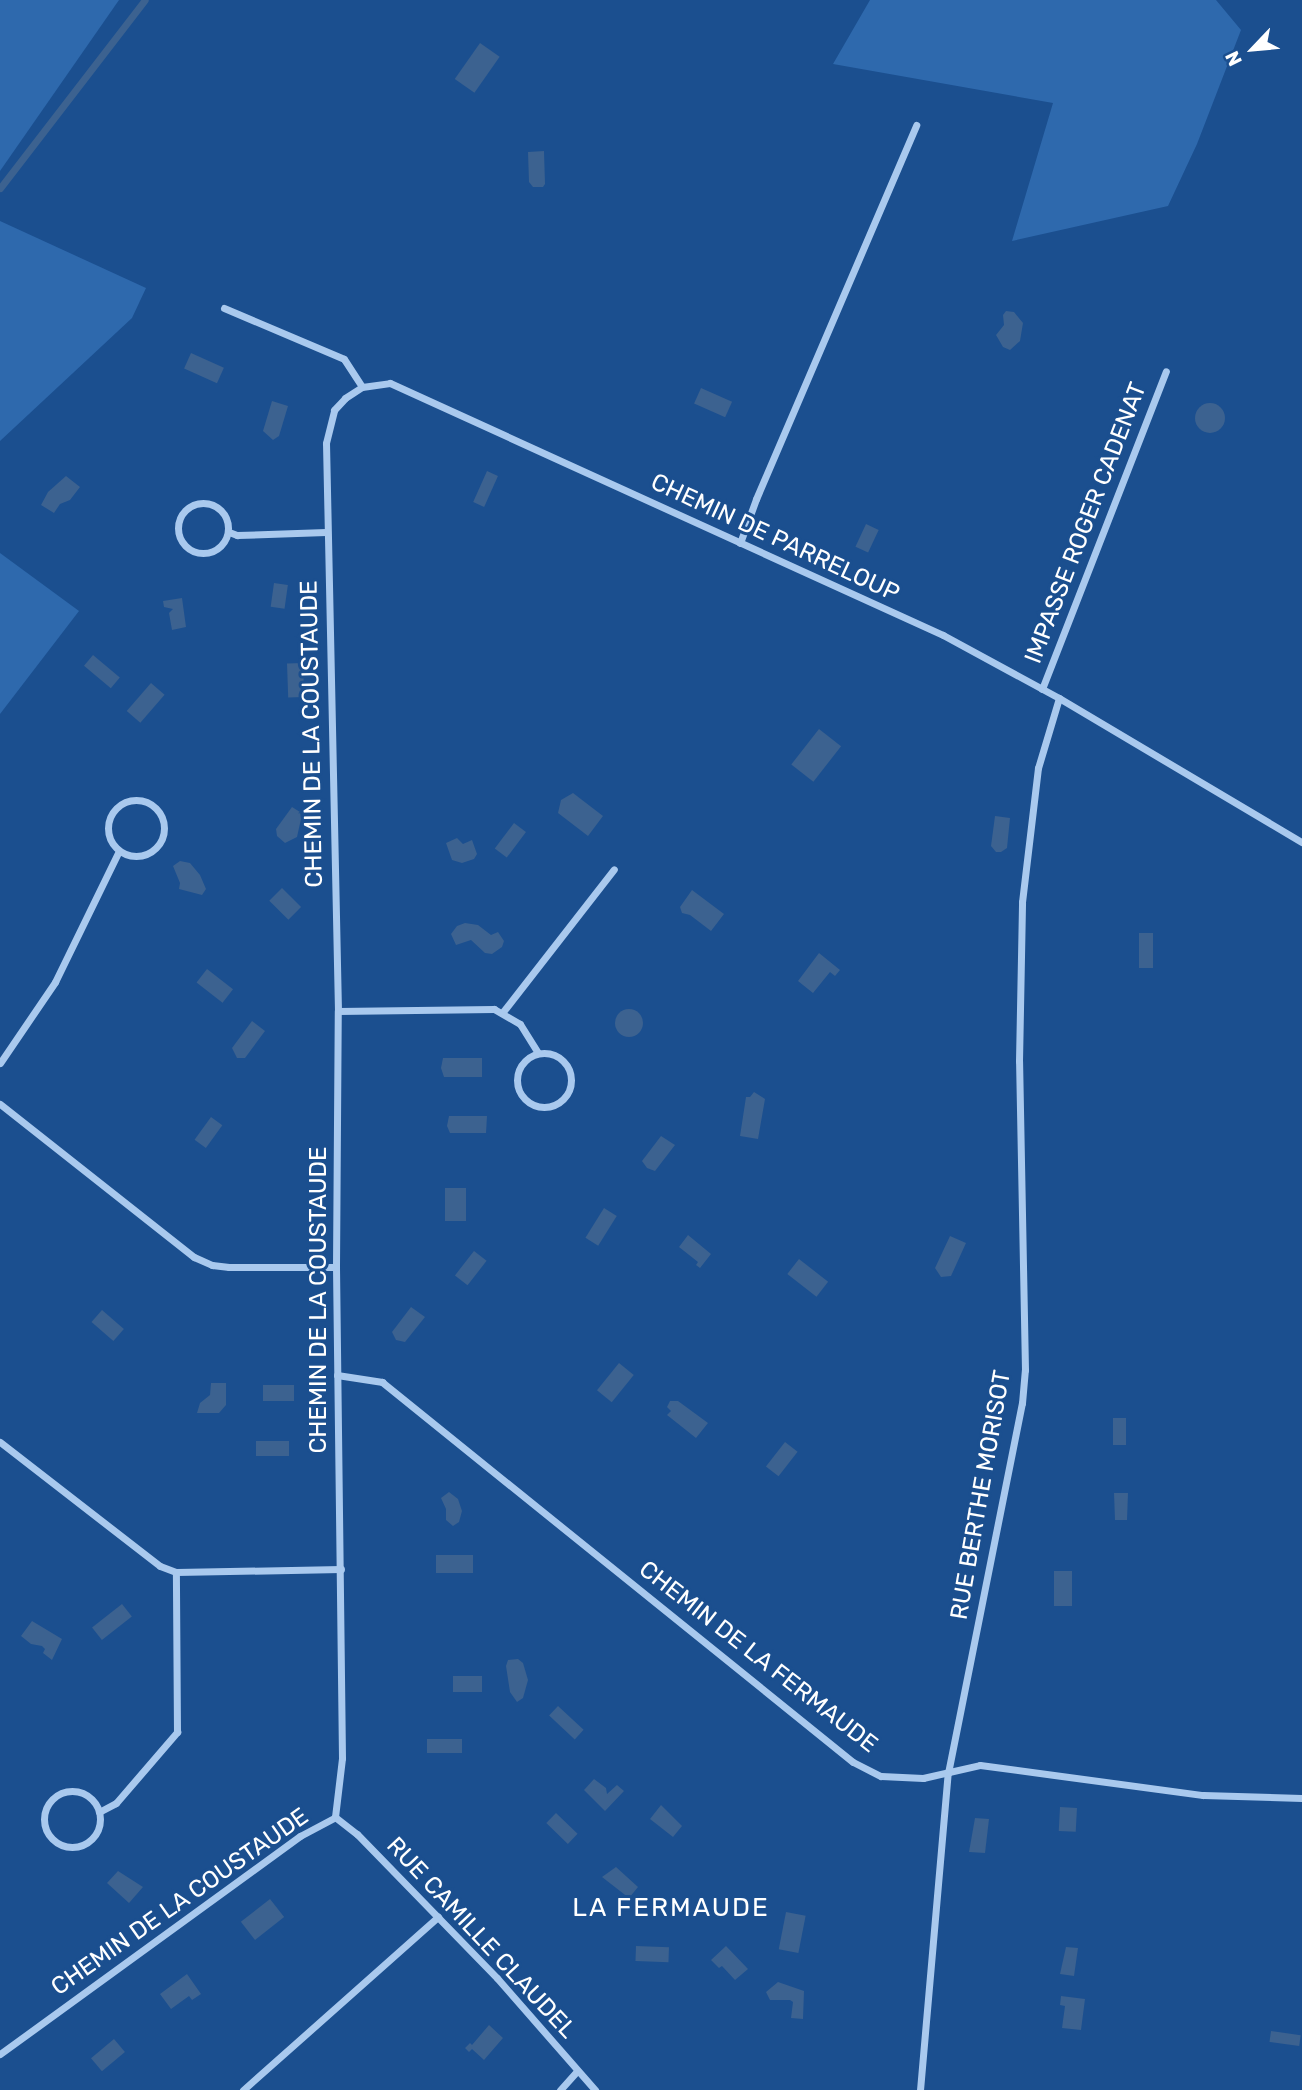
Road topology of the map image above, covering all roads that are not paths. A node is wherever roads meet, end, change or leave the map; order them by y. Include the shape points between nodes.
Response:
1 (916, 125) dead end
2 (224, 308) dead end
3 (1166, 371) dead end
4 (362, 387) junction
5 (229, 532) junction
6 (326, 532) junction
7 (740, 543) junction
8 (1042, 689) junction
9 (1059, 698) junction
10 (1302, 842) edge
11 (119, 851) junction
12 (614, 869) dead end
13 (338, 1011) junction
14 (502, 1013) junction
15 (538, 1053) junction
16 (0, 1063) edge
17 (0, 1104) edge
18 (336, 1267) junction
19 (337, 1374) junction
20 (0, 1442) edge
21 (341, 1569) junction
22 (176, 1572) junction
23 (948, 1773) junction
24 (1302, 1798) edge
25 (99, 1812) junction
26 (335, 1817) junction
27 (438, 1917) junction
28 (0, 2054) edge
29 (577, 2071) junction
30 (243, 2090) edge
31 (559, 2090) edge
32 (595, 2090) edge
33 (920, 2090) edge

1 - 7 street
2 - 4 street via 344,359
3 - 8 street, IMPASSE ROGER CADENAT
4 - 6 street, CHEMIN DE LA COUSTAUDE via 334,410 326,443
4 - 7 street, CHEMIN DE PARRELOUP via 390,383
5 - 5 street via 224,513 207,503 188,508 178,524 183,543 200,553 218,549
5 - 6 street
6 - 13 street, CHEMIN DE LA COUSTAUDE
7 - 8 street, CHEMIN DE PARRELOUP via 943,635
8 - 9 street, CHEMIN DE PARRELOUP
9 - 10 street, CHEMIN DE PARRELOUP
9 - 23 street, RUE BERTHE MORISOT via 1038,768 1022,902 1022,1403
11 - 11 street via 138,856 156,849 164,822 153,806 135,800 112,815 109,834
11 - 16 street via 55,982
12 - 14 street
13 - 14 street via 494,1009
13 - 18 street, CHEMIN DE LA COUSTAUDE
14 - 15 street via 520,1024
15 - 15 street via 517,1072 518,1090 531,1105 549,1107 558,1104 570,1089 569,1070 557,1056
17 - 18 street via 194,1256 212,1265
18 - 19 street, CHEMIN DE LA COUSTAUDE
19 - 21 street, CHEMIN DE LA COUSTAUDE
19 - 23 street, CHEMIN DE LA FERMAUDE via 382,1382 853,1762 881,1776 923,1778
20 - 22 street via 159,1566
21 - 22 street
21 - 26 street, CHEMIN DE LA COUSTAUDE via 342,1758
22 - 25 street via 177,1732 116,1803
23 - 24 street, CHEMIN DE LA FERMAUDE via 979,1765 1014,1767 1203,1795
23 - 33 street, RUE BERTHE MORISOT
25 - 25 street via 80,1792 62,1793 48,1804 47,1831 59,1844 77,1846 98,1830
26 - 27 street, RUE CAMILLE CLAUDEL
26 - 28 street, CHEMIN DE LA COUSTAUDE via 300,1836
27 - 29 street, RUE CAMILLE CLAUDEL
27 - 30 street
29 - 31 street
29 - 32 street, RUE CAMILLE CLAUDEL

